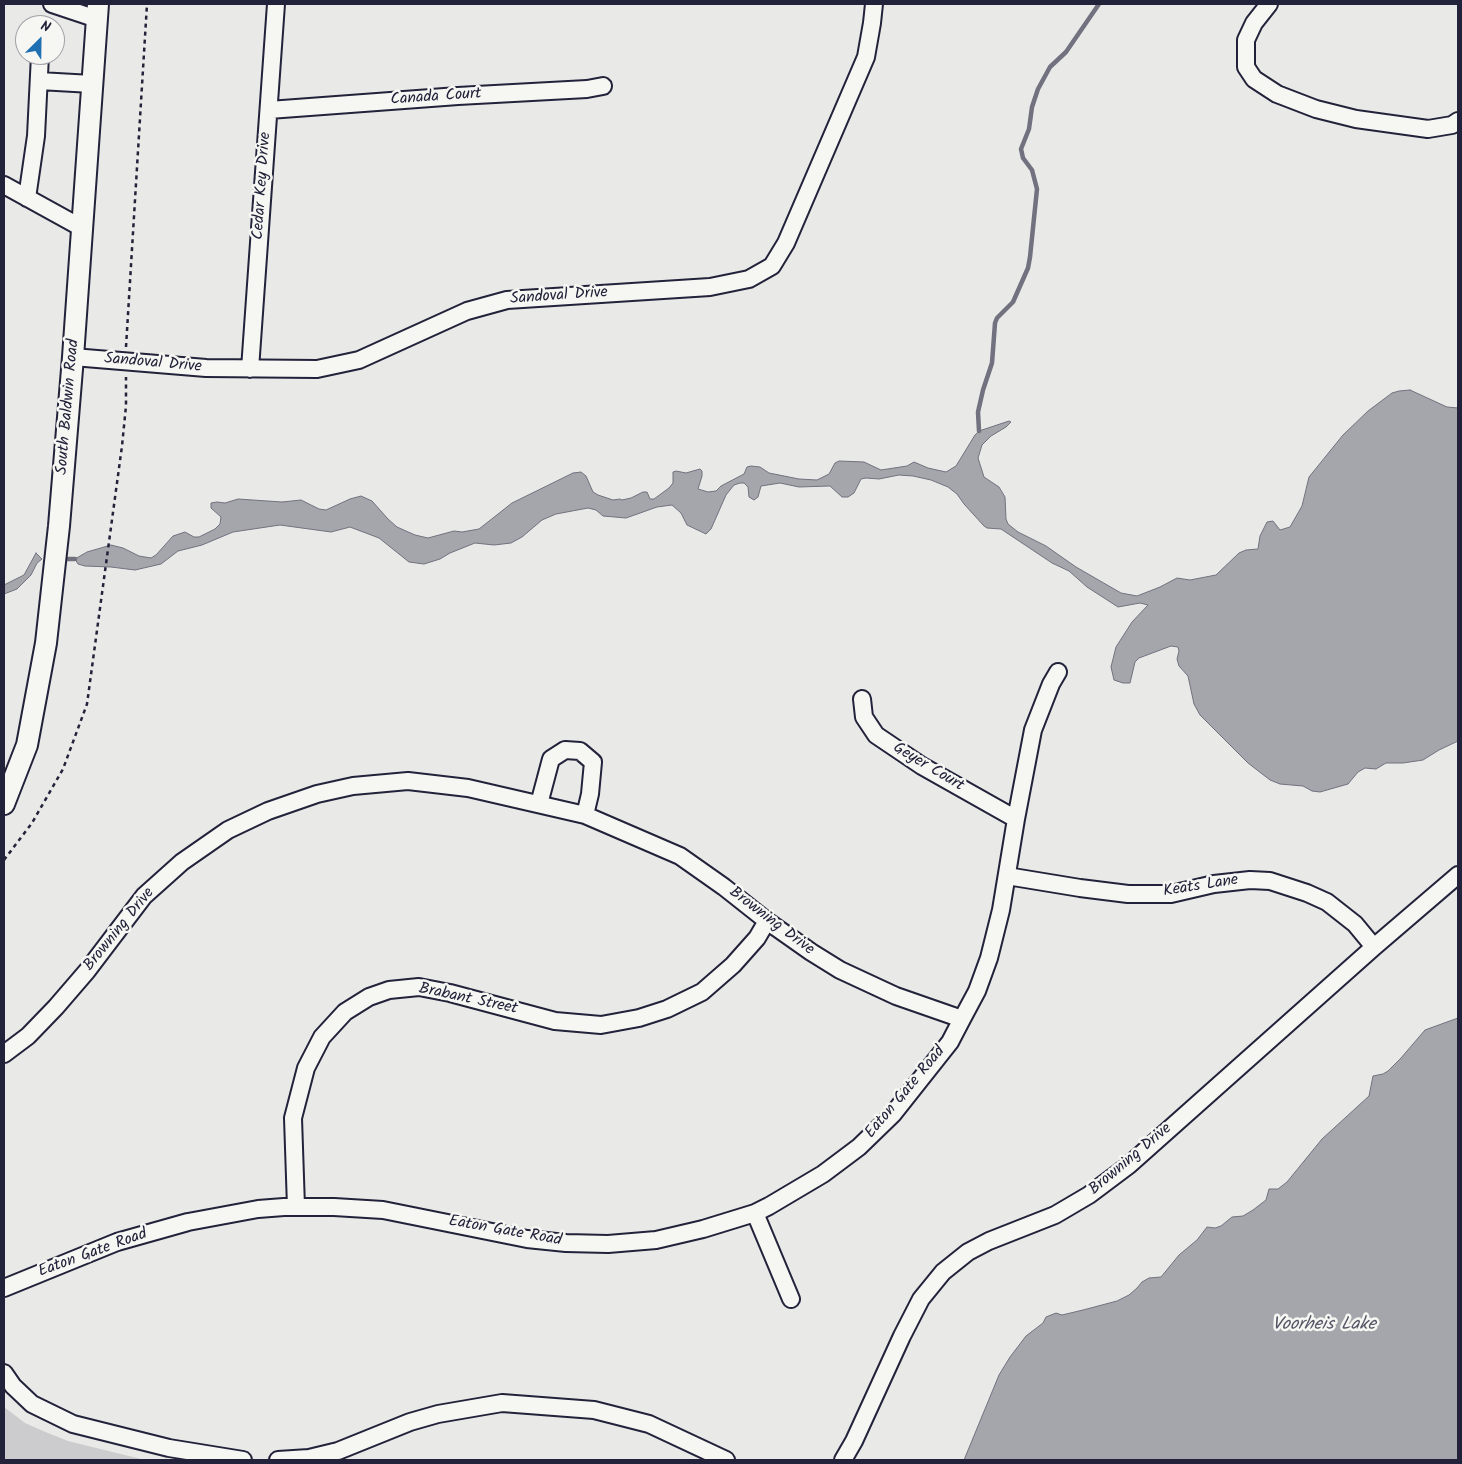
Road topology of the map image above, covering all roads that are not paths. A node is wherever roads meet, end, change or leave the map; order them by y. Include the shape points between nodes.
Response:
1 (52, 4) edge
2 (276, 4) edge
3 (874, 4) edge
4 (1269, 4) edge
5 (97, 12) edge
6 (40, 65) edge
7 (39, 81) junction
8 (92, 84) junction
9 (603, 86) dead end
10 (269, 110) junction
11 (1458, 121) edge
12 (4, 185) edge
13 (27, 198) junction
14 (82, 228) junction
15 (73, 357) junction
16 (250, 369) junction
17 (1058, 672) dead end
18 (862, 699) dead end
19 (4, 804) edge
20 (540, 804) junction
21 (586, 815) junction
22 (1016, 819) junction
23 (1458, 875) edge
24 (1008, 876) junction
25 (767, 921) junction
26 (1374, 947) junction
27 (962, 1018) junction
28 (4, 1054) edge
29 (296, 1207) junction
30 (755, 1213) junction
31 (4, 1288) edge
32 (791, 1299) dead end
33 (4, 1373) edge
34 (243, 1460) edge
35 (278, 1460) edge
36 (726, 1460) edge
37 (843, 1460) edge

1 - 5 street
2 - 10 street, Cedar Key Drive
3 - 16 street, Sandoval Drive via 866,57 790,234 772,266 749,279 710,287 507,300 467,311 359,360 317,369
4 - 11 street via 1246,40 1246,67 1254,79 1277,94 1316,110 1356,119 1428,129
5 - 8 main road, South Baldwin Road
6 - 7 street
7 - 8 street
7 - 13 street via 36,136
8 - 14 main road, South Baldwin Road
9 - 10 street, Canada Court
10 - 16 street, Cedar Key Drive
12 - 13 street
13 - 14 street
14 - 15 main road, South Baldwin Road
15 - 16 street, Sandoval Drive
15 - 19 main road, South Baldwin Road via 45,653 27,745
17 - 22 street, Eaton Gate Road via 1034,730
18 - 22 street, Geyer Court via 864,717 876,735 922,766
20 - 21 street, Browning Drive
20 - 21 street via 551,760 565,750 580,751 593,762
20 - 28 street, Browning Drive via 468,788 408,781 353,786 317,794 252,818 228,830 182,862 144,896 56,1008
21 - 25 street, Browning Drive via 680,856
22 - 24 street, Eaton Gate Road
23 - 26 street, Browning Drive
24 - 26 street, Keats Lane via 1128,894 1170,894 1214,884 1270,881 1326,902 1355,924
24 - 27 street, Eaton Gate Road via 989,958 977,991
25 - 27 street, Browning Drive via 840,970 896,996
25 - 29 street, Brabant Street via 733,965 702,992 639,1018 601,1025 556,1021 419,987 389,990 369,997 345,1012 322,1037 306,1068 292,1118
26 - 37 street, Browning Drive via 1090,1196 1055,1215 989,1241 968,1252 943,1272 921,1299
27 - 30 street, Eaton Gate Road via 950,1042 893,1114 859,1148 823,1174
29 - 30 street, Eaton Gate Road via 383,1210 566,1244 656,1240
29 - 31 street, Eaton Gate Road via 230,1214 170,1227 117,1242
30 - 32 street
33 - 34 street via 32,1404 73,1424 169,1448
35 - 36 street via 338,1452 410,1422 502,1403 594,1410 648,1424

